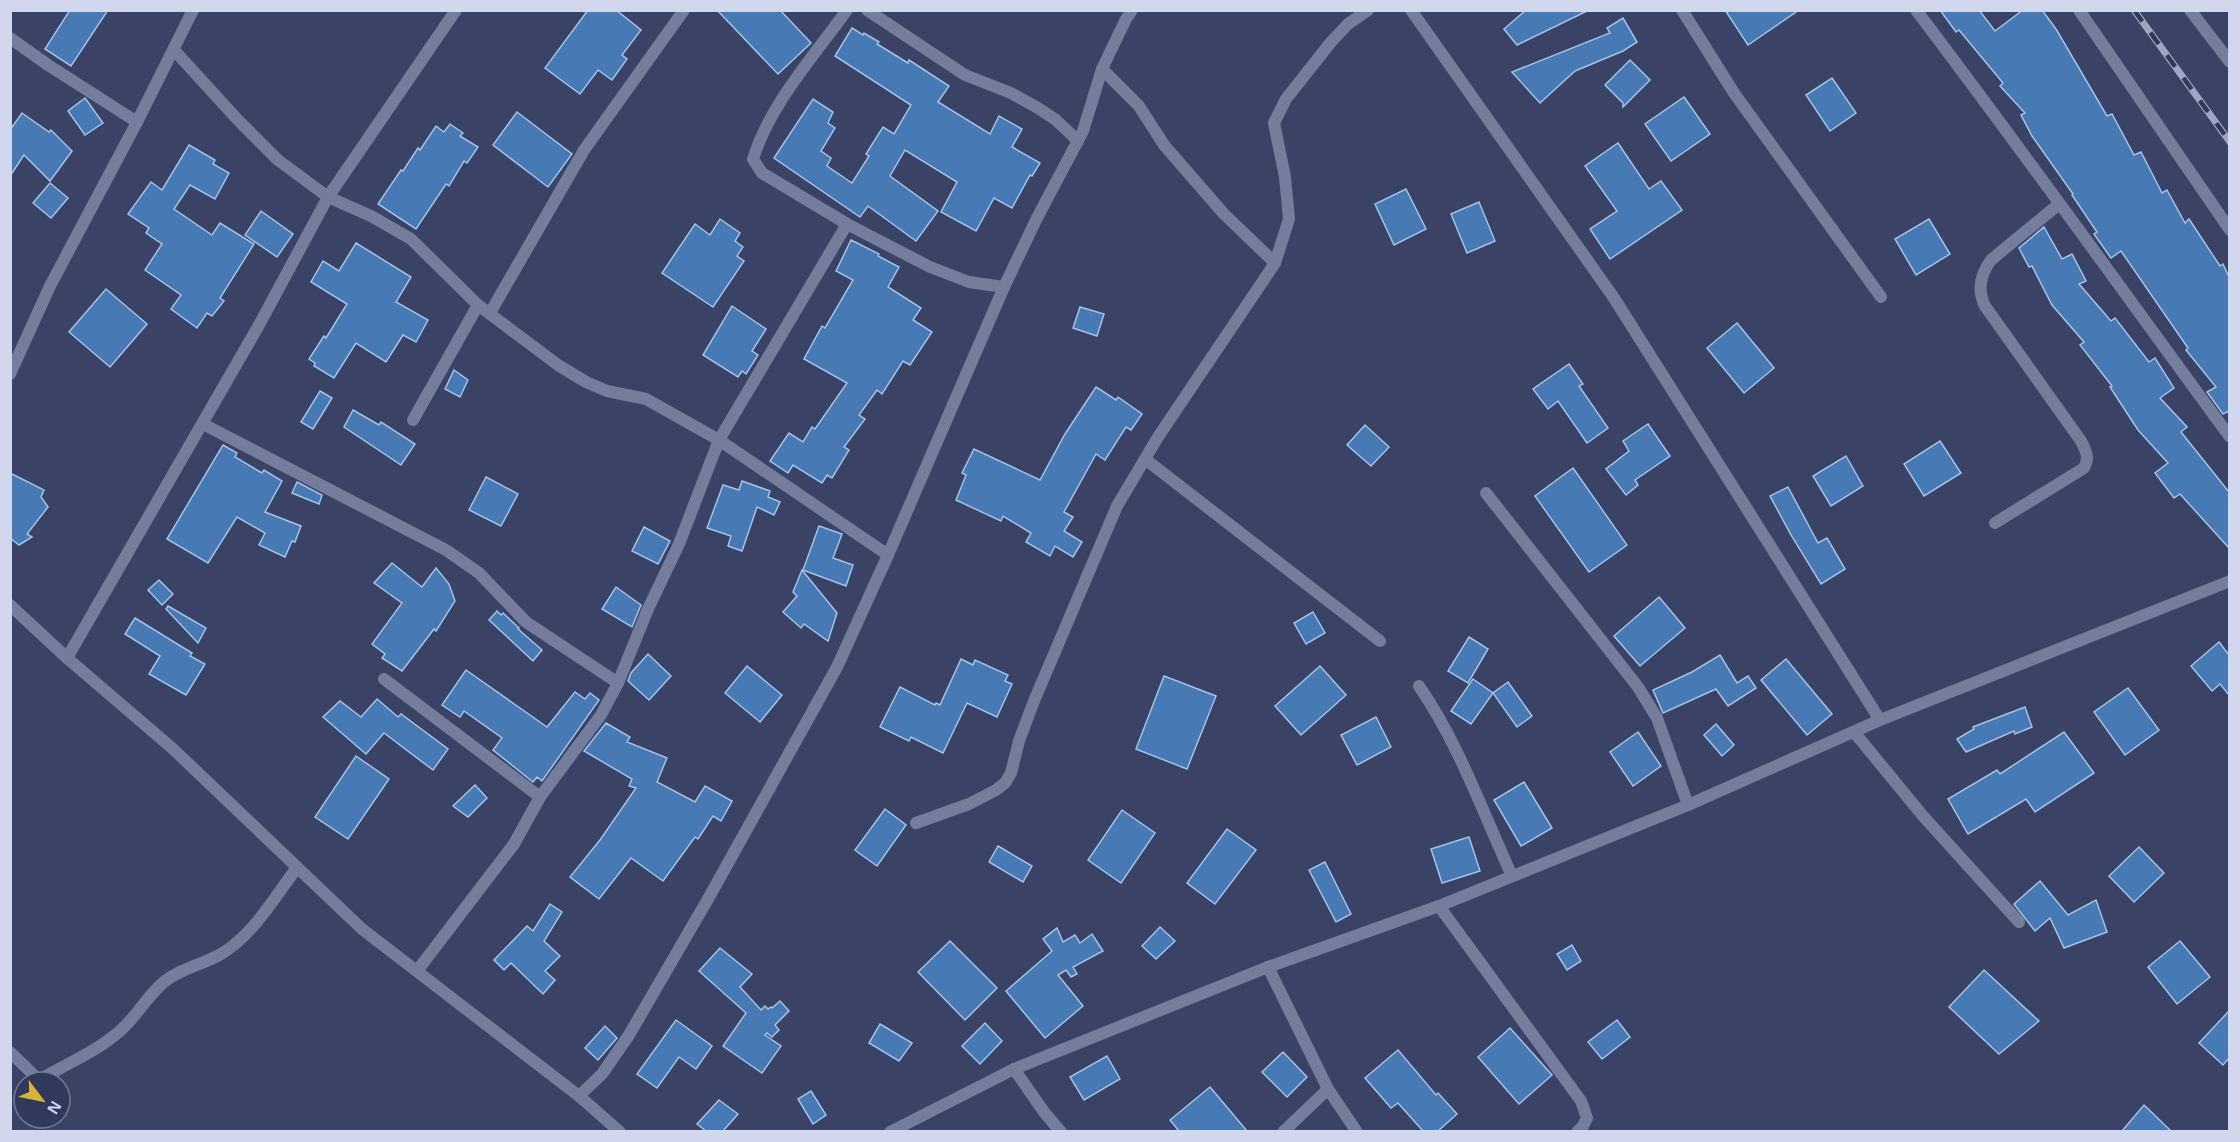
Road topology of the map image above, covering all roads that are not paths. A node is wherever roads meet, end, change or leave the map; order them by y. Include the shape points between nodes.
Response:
1 (193, 10) edge
2 (456, 10) edge
3 (684, 10) edge
4 (847, 10) edge
5 (867, 10) edge
6 (1132, 10) edge
7 (1368, 10) edge
8 (1411, 10) edge
9 (1682, 10) edge
10 (1916, 10) edge
11 (2079, 10) edge
12 (2190, 10) edge
13 (10, 38) edge
14 (174, 50) junction
15 (2229, 62) edge
16 (1102, 69) junction
17 (137, 122) junction
18 (1078, 141) junction
19 (328, 197) junction
20 (2059, 204) junction
21 (847, 224) junction
22 (2229, 230) edge
23 (1275, 263) junction
24 (1004, 287) junction
25 (1881, 297) dead end
26 (478, 305) junction
27 (490, 313) junction
28 (10, 374) edge
29 (412, 420) dead end
30 (203, 424) junction
31 (2229, 437) edge
32 (718, 440) junction
33 (1145, 459) junction
34 (1486, 493) dead end
35 (1995, 523) dead end
36 (888, 555) junction
37 (2229, 581) edge
38 (10, 605) edge
39 (1380, 641) dead end
40 (67, 658) junction
41 (384, 679) dead end
42 (618, 683) junction
43 (1419, 686) dead end
44 (1880, 720) junction
45 (1854, 732) junction
46 (540, 797) junction
47 (1688, 805) junction
48 (916, 824) dead end
49 (296, 868) junction
50 (1512, 876) junction
51 (1439, 906) junction
52 (2019, 922) dead end
53 (1268, 967) junction
54 (417, 971) junction
55 (10, 1052) edge
56 (1014, 1070) junction
57 (1328, 1089) junction
58 (579, 1096) junction
59 (620, 1131) edge
60 (890, 1131) edge
61 (1060, 1131) edge
62 (1283, 1131) edge
63 (1357, 1131) edge
64 (1577, 1131) edge

1 - 14 street
2 - 19 street
3 - 27 street via 584,150
4 - 21 street via 779,104 753,159 762,173
5 - 18 street via 965,75 1038,108
6 - 16 street
7 - 23 street via 1347,24 1331,42 1286,99 1274,123 1289,219
8 - 44 street via 1614,298
9 - 25 street via 1734,93
10 - 20 street
11 - 22 street
12 - 15 street
13 - 17 street
14 - 17 street
14 - 19 street via 278,160
16 - 18 street
16 - 23 street via 1139,106 1164,145 1224,214
17 - 28 street via 50,286
18 - 24 street
19 - 26 street via 411,239
19 - 30 street
20 - 31 street
20 - 35 street via 1991,260 1980,283 1980,296 2081,441 2088,460 2084,468
21 - 24 street via 951,277
21 - 32 street
23 - 33 street
24 - 36 street
26 - 27 street
26 - 29 street
27 - 32 street via 586,382 646,399
30 - 40 street
30 - 42 street via 446,550 479,573 526,622
32 - 36 street
32 - 42 street via 679,544
33 - 39 street
33 - 48 street via 1117,506 1099,547 1034,701 1005,783 969,804
34 - 47 street via 1638,687 1657,718
36 - 58 street via 837,667 703,909 629,1035 602,1074
37 - 44 street
38 - 40 street
40 - 49 street via 172,748
41 - 46 street
42 - 46 street via 601,715
43 - 50 street via 1450,737
44 - 45 street
45 - 47 street
45 - 52 street
46 - 54 street via 514,844
47 - 50 street
49 - 54 street via 362,929
49 - 55 street via 233,946 165,981 110,1038 39,1080
50 - 51 street
51 - 53 street
51 - 64 street via 1581,1101 1587,1118
53 - 56 street
53 - 57 street
54 - 58 street
56 - 60 street
56 - 61 street
57 - 62 street
57 - 63 street
58 - 59 street

